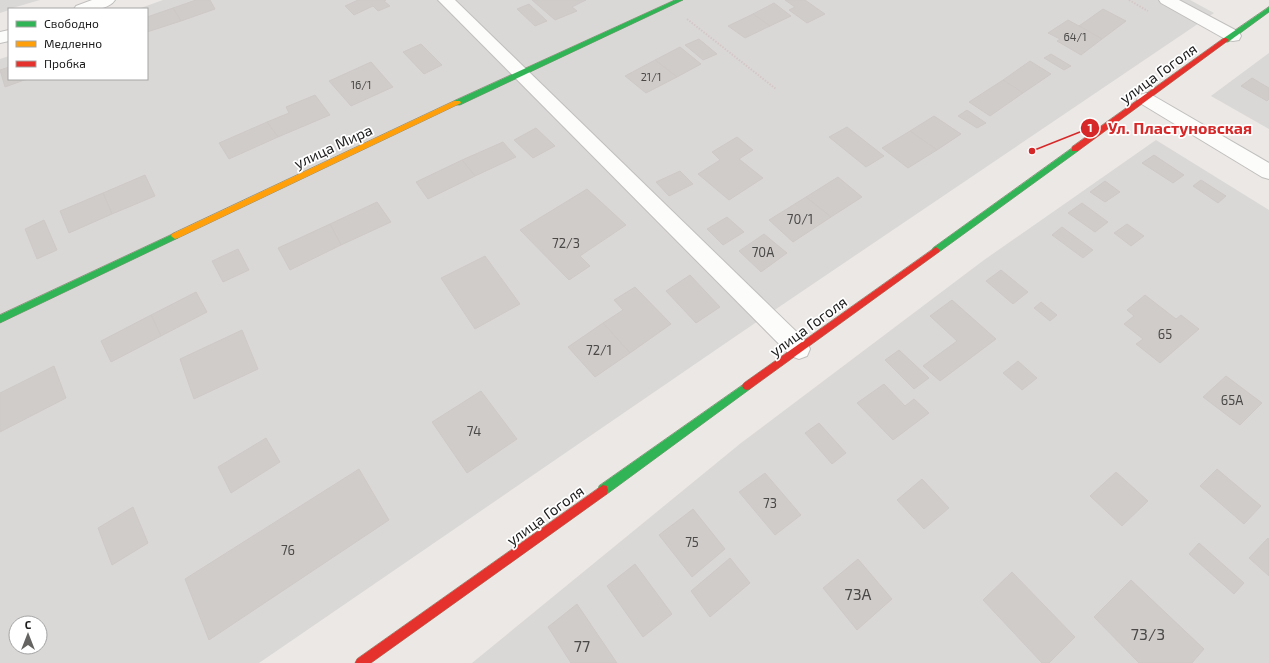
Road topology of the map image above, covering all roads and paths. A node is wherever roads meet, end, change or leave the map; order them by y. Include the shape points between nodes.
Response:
1 (108, 0) edge
2 (446, 0) edge
3 (680, 0) edge
4 (1167, 0) edge
5 (670, 4) junction
6 (85, 8) edge
7 (1269, 9) edge
8 (1233, 36) junction
9 (521, 73) junction
10 (776, 89) dead end
11 (1146, 99) junction
12 (1269, 172) edge
13 (0, 319) edge
14 (799, 349) junction
15 (361, 663) edge

1 - 6 street
2 - 9 street
3 - 5 street, улица Мира
4 - 8 street
5 - 9 street, улица Мира
5 - 10 path
7 - 8 street, улица Гоголя
8 - 11 street, улица Гоголя
9 - 13 street, улица Мира
9 - 14 street
11 - 12 street
11 - 14 street, улица Гоголя
14 - 15 street, улица Гоголя

